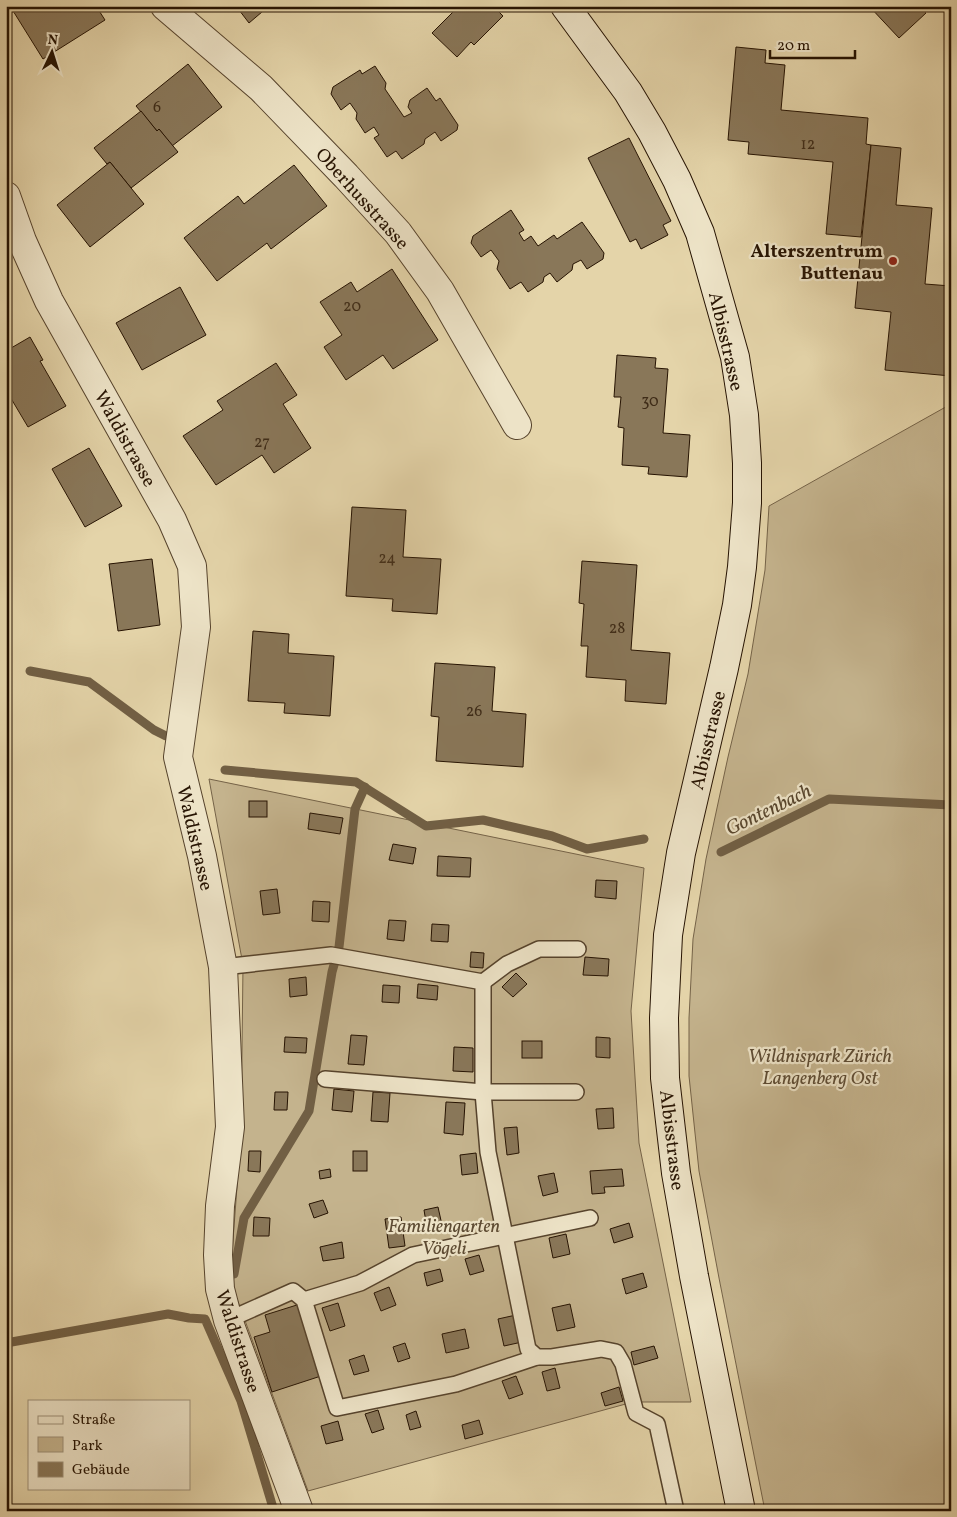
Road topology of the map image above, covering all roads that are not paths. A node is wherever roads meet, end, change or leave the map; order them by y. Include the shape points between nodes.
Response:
1 (165, 6) edge
2 (565, 6) edge
3 (6, 196) edge
4 (517, 425) dead end
5 (578, 949) dead end
6 (223, 966) junction
7 (483, 982) junction
8 (325, 1079) dead end
9 (483, 1092) junction
10 (576, 1092) dead end
11 (590, 1218) dead end
12 (505, 1236) junction
13 (304, 1300) junction
14 (228, 1320) junction
15 (537, 1357) junction
16 (299, 1511) edge
17 (676, 1511) edge
18 (741, 1511) edge

1 - 4 street, Oberhusstrasse via 261,88 398,233 440,291
2 - 18 street, Albisstrasse via 628,92 677,180 700,233 735,357 744,415 747,503 737,605 681,853 668,935 664,1018 665,1078 676,1173
3 - 6 street, Waldistrasse via 49,301 172,520 192,566 196,627 178,757 202,856
5 - 7 lane via 539,949 507,964
6 - 7 lane via 337,956
6 - 14 street, Waldistrasse via 230,1127 220,1206 218,1255 220,1290
7 - 9 lane
8 - 9 lane
9 - 10 lane
9 - 12 lane via 488,1152
11 - 12 lane
12 - 13 lane via 413,1255 360,1283
12 - 15 lane via 528,1349
13 - 14 lane via 293,1291
13 - 15 lane via 337,1408 456,1384
14 - 16 street, Waldistrasse
15 - 17 lane via 601,1349 616,1352 623,1364 636,1413 657,1424

